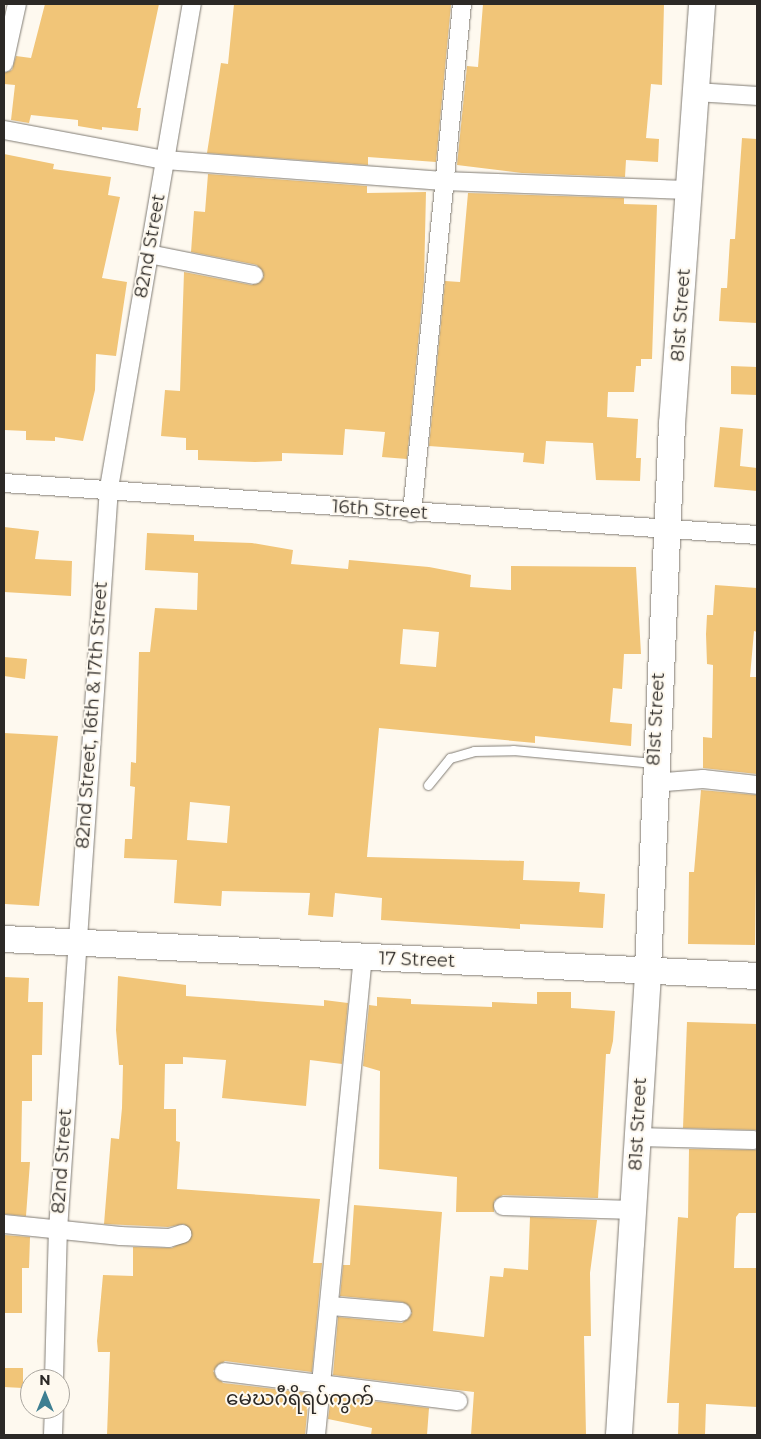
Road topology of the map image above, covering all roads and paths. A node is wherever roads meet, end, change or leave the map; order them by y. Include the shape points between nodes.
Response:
1 (17, 4) edge
2 (192, 4) edge
3 (462, 4) edge
4 (702, 4) edge
5 (4, 63) edge
6 (697, 92) junction
7 (757, 96) edge
8 (4, 130) edge
9 (165, 160) junction
10 (443, 181) junction
11 (690, 190) junction
12 (149, 254) junction
13 (254, 275) dead end
14 (4, 483) edge
15 (109, 488) junction
16 (412, 512) junction
17 (668, 530) junction
18 (757, 535) edge
19 (653, 773) junction
20 (757, 784) edge
21 (428, 785) dead end
22 (4, 939) edge
23 (76, 943) junction
24 (364, 958) junction
25 (648, 968) junction
26 (757, 976) edge
27 (637, 1137) junction
28 (754, 1140) dead end
29 (503, 1206) dead end
30 (633, 1210) junction
31 (4, 1224) edge
32 (58, 1230) junction
33 (182, 1234) dead end
34 (331, 1306) junction
35 (402, 1312) dead end
36 (54, 1369) edge
37 (224, 1372) dead end
38 (324, 1383) junction
39 (458, 1401) dead end
40 (54, 1419) edge
41 (53, 1435) edge
42 (316, 1435) edge
43 (619, 1435) edge

1 - 5 street
2 - 9 street, 82nd Street
3 - 10 street
4 - 6 street, 81st Street
6 - 7 street
6 - 11 street, 81st Street
8 - 9 street
9 - 10 street
9 - 12 street, 82nd Street
10 - 11 street
10 - 16 street
11 - 17 street, 81st Street
12 - 13 street
12 - 15 street, 82nd Street
14 - 15 street, 16th Street
15 - 16 street, 16th Street
15 - 23 street, 82nd Street, 16th & 17th Street
16 - 17 street, 16th Street
17 - 18 street, 16th Street
17 - 19 street, 81st Street
19 - 20 street
19 - 21 lane via 513,750 474,751 450,758
19 - 25 street, 81st Street
22 - 23 street, 17 Street
23 - 24 street, 17 Street
23 - 32 street, 82nd Street
24 - 25 street, 17 Street
24 - 34 street
25 - 26 street, 17 Street
25 - 27 street, 81st Street
27 - 28 street
27 - 30 street, 81st Street
29 - 30 street
30 - 43 street, 81st Street
31 - 32 street
32 - 33 street via 168,1238
32 - 36 street, 82nd Street
34 - 35 street
34 - 38 street
37 - 38 street
38 - 39 street
38 - 42 street
40 - 41 street

